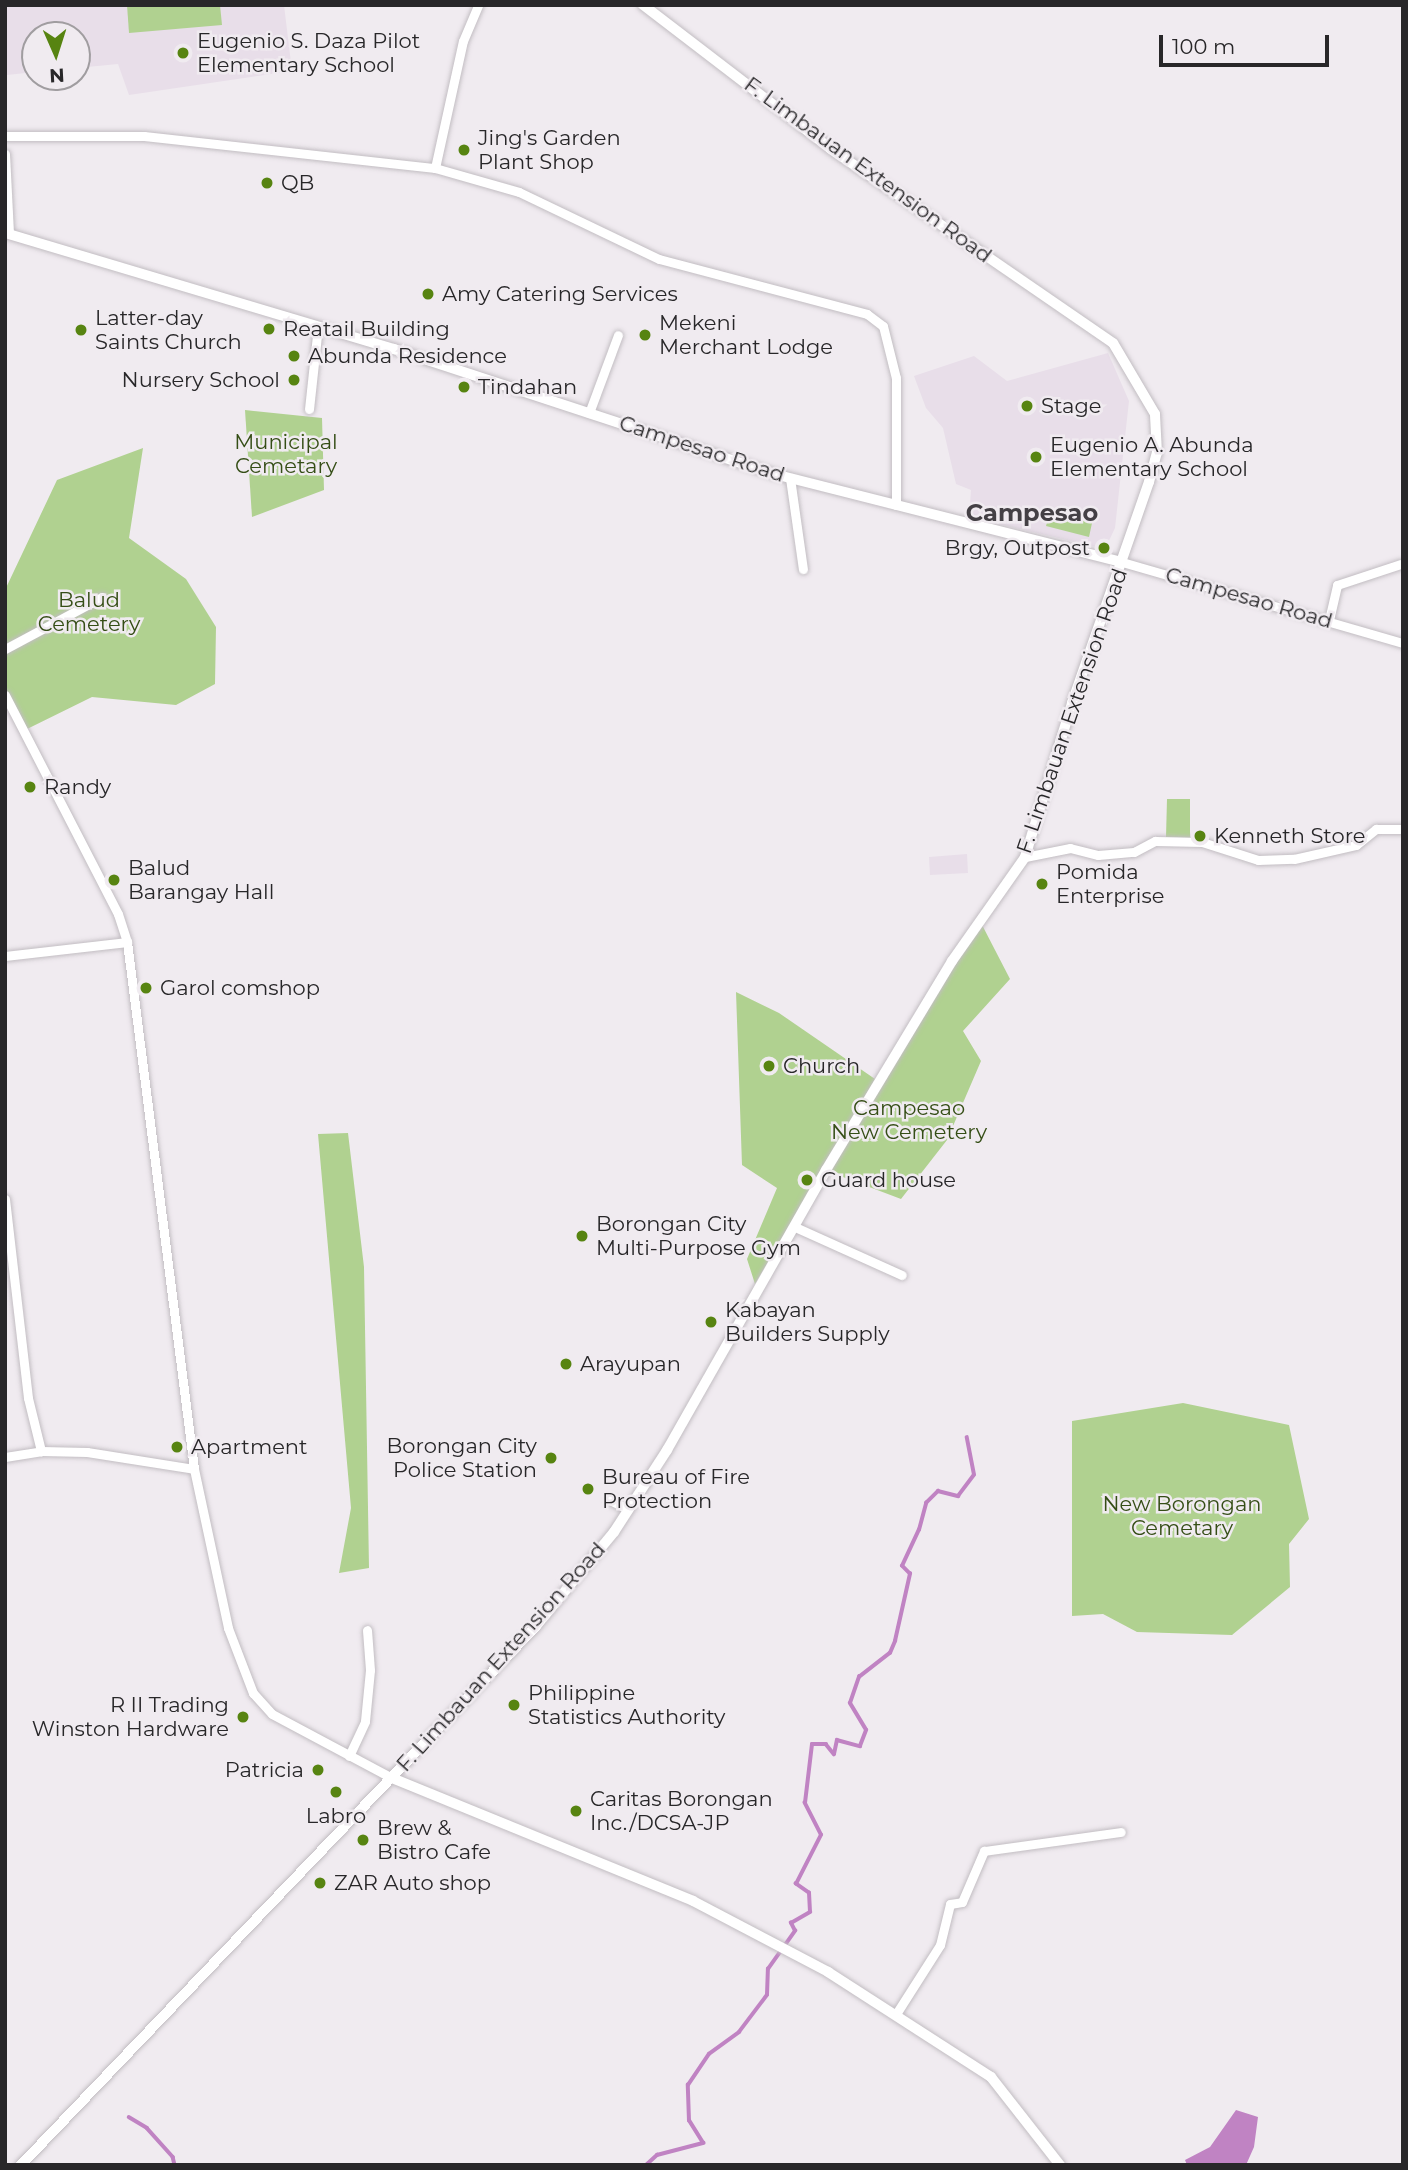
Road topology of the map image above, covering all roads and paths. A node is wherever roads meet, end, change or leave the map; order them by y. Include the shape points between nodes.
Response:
1 (478, 5) edge
2 (643, 5) edge
3 (5, 136) edge
4 (5, 154) edge
5 (436, 168) junction
6 (7, 232) edge
7 (318, 326) junction
8 (618, 335) dead end
9 (309, 409) dead end
10 (589, 413) junction
11 (790, 478) junction
12 (896, 505) junction
13 (1122, 562) junction
14 (1401, 564) edge
15 (803, 569) dead end
16 (102, 597) dead end
17 (1329, 620) junction
18 (1403, 643) edge
19 (5, 649) edge
20 (5, 695) edge
21 (1403, 829) edge
22 (1025, 857) junction
23 (127, 942) junction
24 (5, 956) edge
25 (5, 1199) edge
26 (795, 1227) junction
27 (902, 1275) dead end
28 (41, 1451) junction
29 (5, 1457) edge
30 (194, 1469) junction
31 (610, 1500) dead end
32 (628, 1509) junction
33 (367, 1630) dead end
34 (349, 1756) junction
35 (393, 1778) junction
36 (1121, 1832) dead end
37 (896, 2014) junction
38 (21, 2165) edge
39 (1059, 2165) edge

1 - 5 street via 463,41
2 - 13 street, F. Limbauan Extension Road via 831,149 1113,343 1155,414 1157,453
3 - 5 street via 144,136
4 - 6 street
5 - 12 street via 519,192 659,259 867,314 883,326 897,378
6 - 7 street, Campesao Road
7 - 9 street
7 - 10 street, Campesao Road
8 - 10 street
10 - 11 street, Campesao Road
11 - 12 street, Campesao Road
11 - 15 street
12 - 13 street, Campesao Road
13 - 17 street, Campesao Road
13 - 22 street, F. Limbauan Extension Road
14 - 17 street via 1338,585
16 - 19 street
17 - 18 street, Campesao Road
20 - 23 street via 118,914
21 - 22 street via 1376,829 1356,845 1294,859 1258,860 1202,842 1156,841 1135,852 1098,855 1070,848
22 - 26 street, F. Limbauan Extension Road via 952,961
23 - 24 street
23 - 30 street
25 - 28 street via 28,1398
26 - 27 street
26 - 32 street, F. Limbauan Extension Road
28 - 29 street
28 - 30 street via 87,1452
30 - 34 street via 228,1628 253,1693 272,1714
31 - 32 street
32 - 35 street, F. Limbauan Extension Road via 536,1626
33 - 34 street via 370,1670 365,1721
34 - 35 street
35 - 37 street via 621,1869 782,1948
35 - 38 street, F. Limbauan Extension Road
36 - 37 street via 985,1851 962,1902 950,1904 940,1945
37 - 39 street via 991,2077

